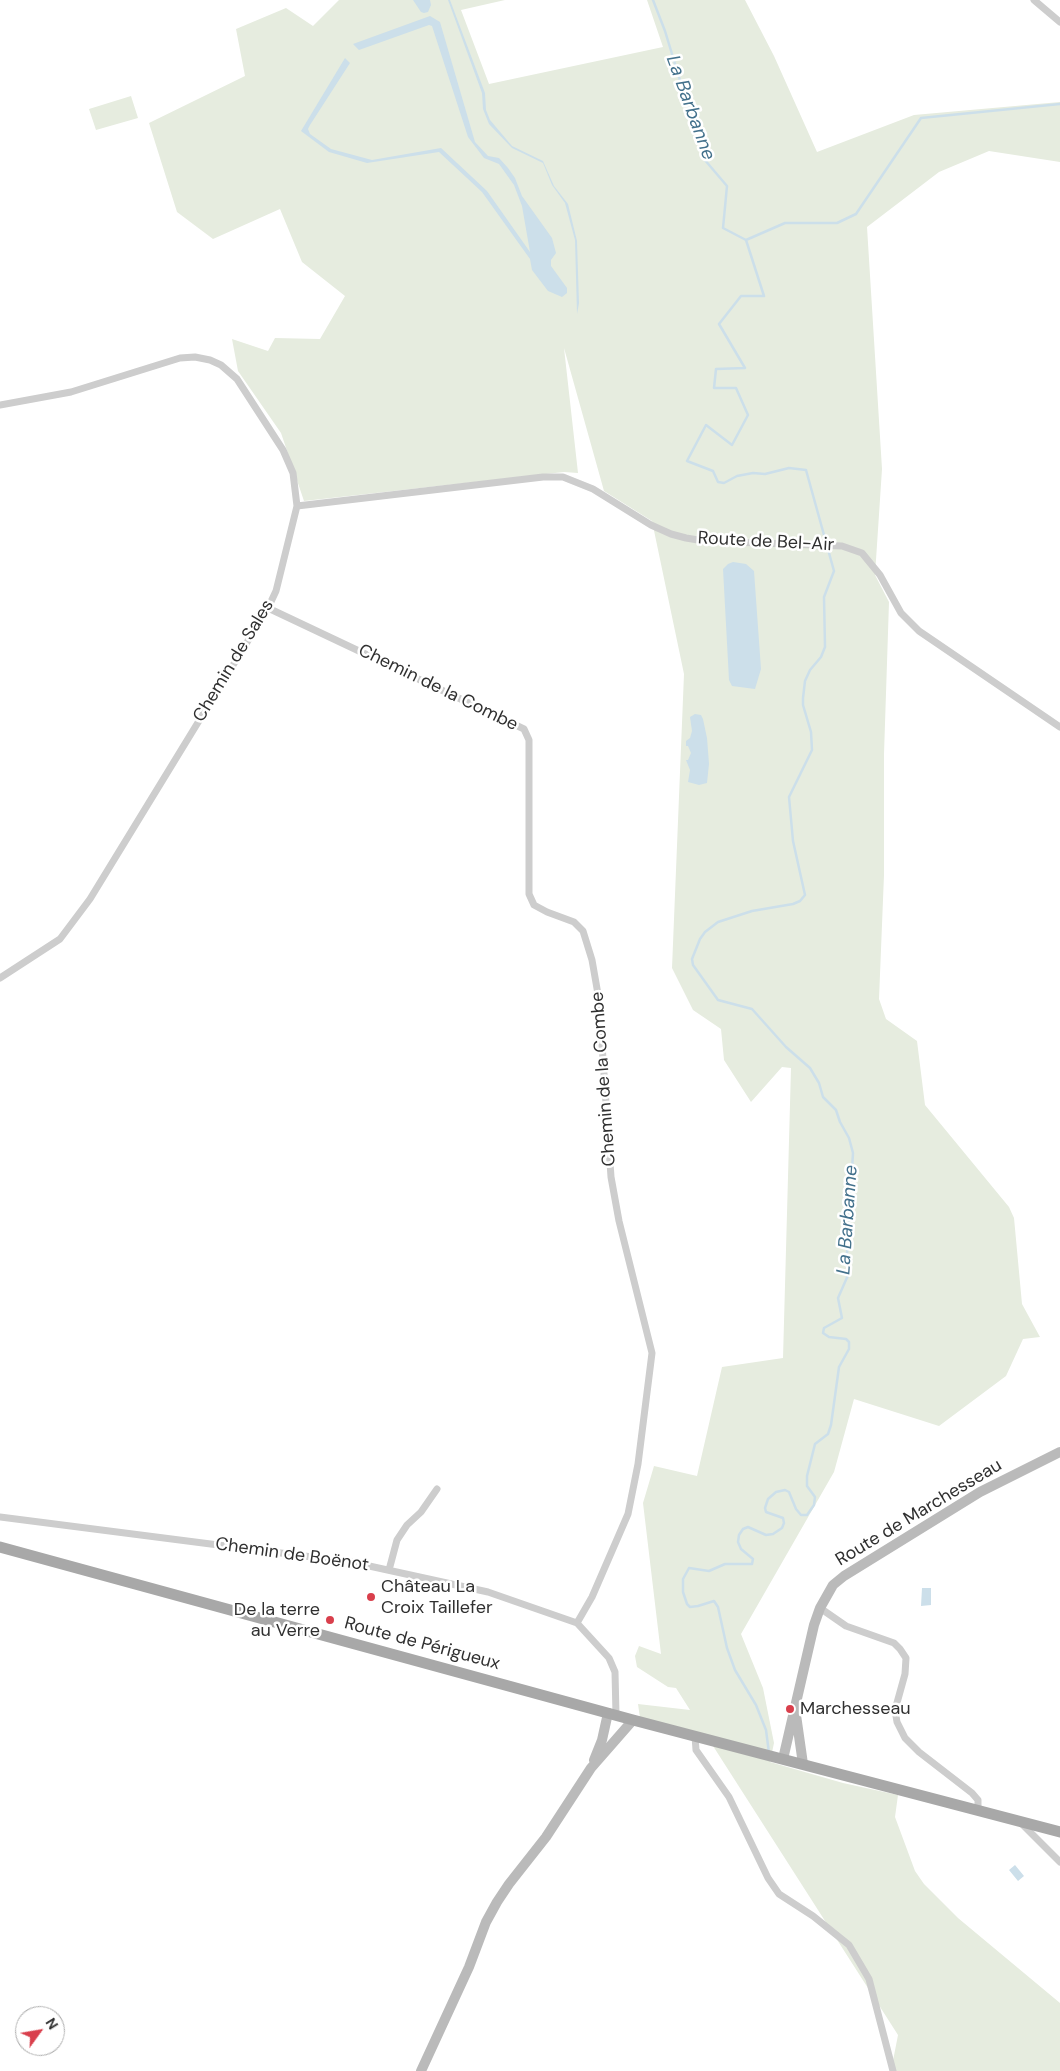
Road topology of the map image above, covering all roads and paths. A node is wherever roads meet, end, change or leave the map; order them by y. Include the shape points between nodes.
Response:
1 (1034, 0) edge
2 (1060, 22) edge
3 (0, 405) edge
4 (297, 506) junction
5 (268, 608) junction
6 (1060, 727) edge
7 (0, 978) edge
8 (1060, 1452) edge
9 (437, 1489) dead end
10 (0, 1517) edge
11 (0, 1547) edge
12 (388, 1570) junction
13 (820, 1608) junction
14 (577, 1623) junction
15 (795, 1709) junction
16 (612, 1714) junction
17 (633, 1720) junction
18 (695, 1736) junction
19 (773, 1756) junction
20 (803, 1764) junction
21 (591, 1768) junction
22 (978, 1811) junction
23 (1019, 1821) junction
24 (1060, 1832) edge
25 (1060, 1861) edge
26 (421, 2071) edge
27 (893, 2071) edge

1 - 2 street
3 - 4 street, Chemin de Sales via 71,392 180,358 195,356 210,360 237,379 283,450 293,473
4 - 5 street, Chemin de Sales via 276,591
4 - 6 street, Route de Bel-Air via 563,477 593,489 652,525 686,538 842,546 862,553 880,575 901,613 919,631
5 - 7 street, Chemin de Sales via 90,899 60,939
5 - 14 street, Chemin de la Combe via 524,729 529,740 529,894 534,904 574,922 583,931 592,960 599,1000 611,1177 652,1353 638,1464 628,1514 592,1597
8 - 13 street, Route de Marchesseau via 980,1492 844,1576 833,1585
9 - 12 street via 397,1540
10 - 12 street, Chemin de Boënot via 351,1562
11 - 16 main road, Route de Périgueux
12 - 14 street, Chemin de Boënot via 488,1592
13 - 15 street, Route de Marchesseau
13 - 22 street via 846,1626 900,1648 906,1658 895,1710 896,1722 905,1738 919,1752 978,1800
14 - 16 street via 609,1658 615,1672 617,1702
15 - 19 street, Route de Marchesseau
15 - 20 street
16 - 17 main road, Route de Périgueux
16 - 21 street
17 - 18 main road, Route de Périgueux
17 - 21 street
18 - 19 main road, Route de Périgueux
18 - 27 street via 696,1750 729,1798 779,1894 849,1945 870,1979
19 - 20 main road, Route de Périgueux
20 - 22 main road, Route de Périgueux
21 - 26 street via 490,1915
22 - 23 main road, Route de Périgueux
23 - 24 main road, Route de Périgueux
23 - 25 street

